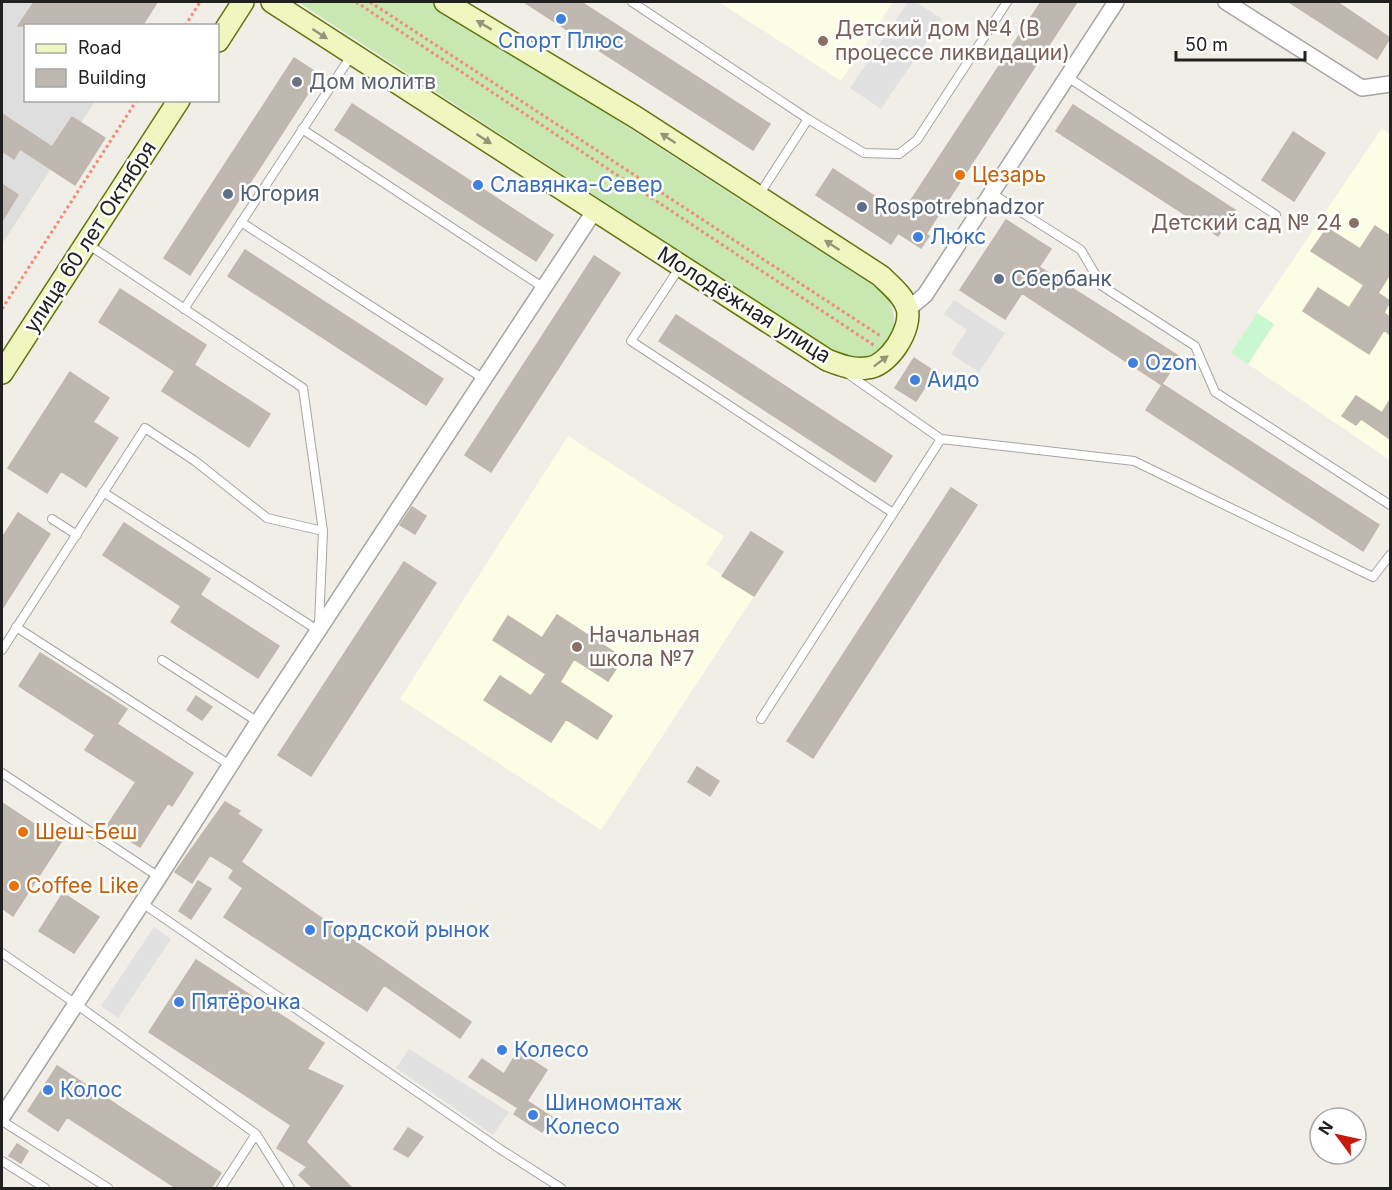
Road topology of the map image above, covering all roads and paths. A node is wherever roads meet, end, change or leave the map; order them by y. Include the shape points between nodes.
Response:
1 (200, 2) edge
2 (243, 2) edge
3 (272, 2) edge
4 (356, 2) edge
5 (370, 2) edge
6 (445, 2) edge
7 (632, 2) edge
8 (1007, 2) edge
9 (1116, 2) edge
10 (1226, 2) edge
11 (186, 24) edge
12 (219, 39) edge
13 (352, 54) junction
14 (1066, 76) junction
15 (1390, 84) edge
16 (136, 102) edge
17 (178, 102) edge
18 (808, 119) junction
19 (302, 129) junction
20 (991, 193) junction
21 (758, 197) junction
22 (595, 210) junction
23 (1276, 215) dead end
24 (241, 222) junction
25 (86, 243) junction
26 (681, 266) junction
27 (545, 288) junction
28 (2, 309) edge
29 (184, 309) junction
30 (908, 310) junction
31 (889, 348) junction
32 (827, 360) junction
33 (2, 373) edge
34 (484, 379) junction
35 (941, 439) junction
36 (104, 492) junction
37 (1390, 505) edge
38 (893, 513) junction
39 (52, 519) dead end
40 (323, 531) junction
41 (77, 535) junction
42 (1390, 555) edge
43 (16, 627) junction
44 (319, 632) junction
45 (2, 650) edge
46 (162, 660) dead end
47 (761, 719) dead end
48 (258, 722) junction
49 (230, 765) junction
50 (2, 773) edge
51 (159, 877) junction
52 (142, 903) junction
53 (2, 953) edge
54 (76, 1004) junction
55 (6, 1099) edge
56 (2, 1119) edge
57 (256, 1134) junction
58 (2, 1161) edge
59 (45, 1188) edge
60 (108, 1188) edge
61 (221, 1188) edge
62 (290, 1188) edge
63 (561, 1188) edge

1 - 11 path
2 - 12 main road
3 -> 13 main road, Молодёжная улица
4 - 31 path
5 - 31 path
21 -> 6 main road via 637,118
7 - 18 lane
8 - 18 lane via 917,140 899,154 864,153
9 - 14 street
10 - 15 street via 1362,88
13 - 19 lane
13 -> 22 main road, Молодёжная улица
14 - 20 street
14 - 23 lane
16 - 28 path
17 - 25 main road, улица 60 лет Октября
18 - 21 lane
19 - 24 lane
19 - 27 lane
20 - 30 street via 925,295
20 - 37 lane via 1081,250 1102,286 1196,346 1215,392
30 -> 21 main road via 900,294 881,276
22 - 26 main road, Молодёжная улица
22 - 27 street
24 - 29 lane
24 - 34 lane
25 - 29 lane
25 - 33 main road, улица 60 лет Октября
26 - 32 main road, Молодёжная улица
26 - 38 lane via 630,340
27 - 34 street
29 - 40 lane via 303,388
30 - 31 main road, Молодёжная улица via 906,329
32 -> 31 main road, Молодёжная улица via 850,368 870,368 883,363
32 - 35 lane
34 - 44 street
35 - 38 lane
35 - 42 lane via 1134,461 1373,577
36 - 40 lane via 145,428 267,518
36 - 41 lane
36 - 44 lane
38 - 47 lane
39 - 41 lane
40 - 44 lane
41 - 43 lane
43 - 45 lane
43 - 49 lane
44 - 48 street
46 - 48 lane
48 - 49 street
49 - 51 street
50 - 51 lane
51 - 52 street
52 - 54 street
52 - 63 lane
53 - 54 lane
54 - 55 street
54 - 57 lane
55 - 56 street
56 - 60 lane
57 - 61 lane
57 - 62 lane
58 - 59 lane

